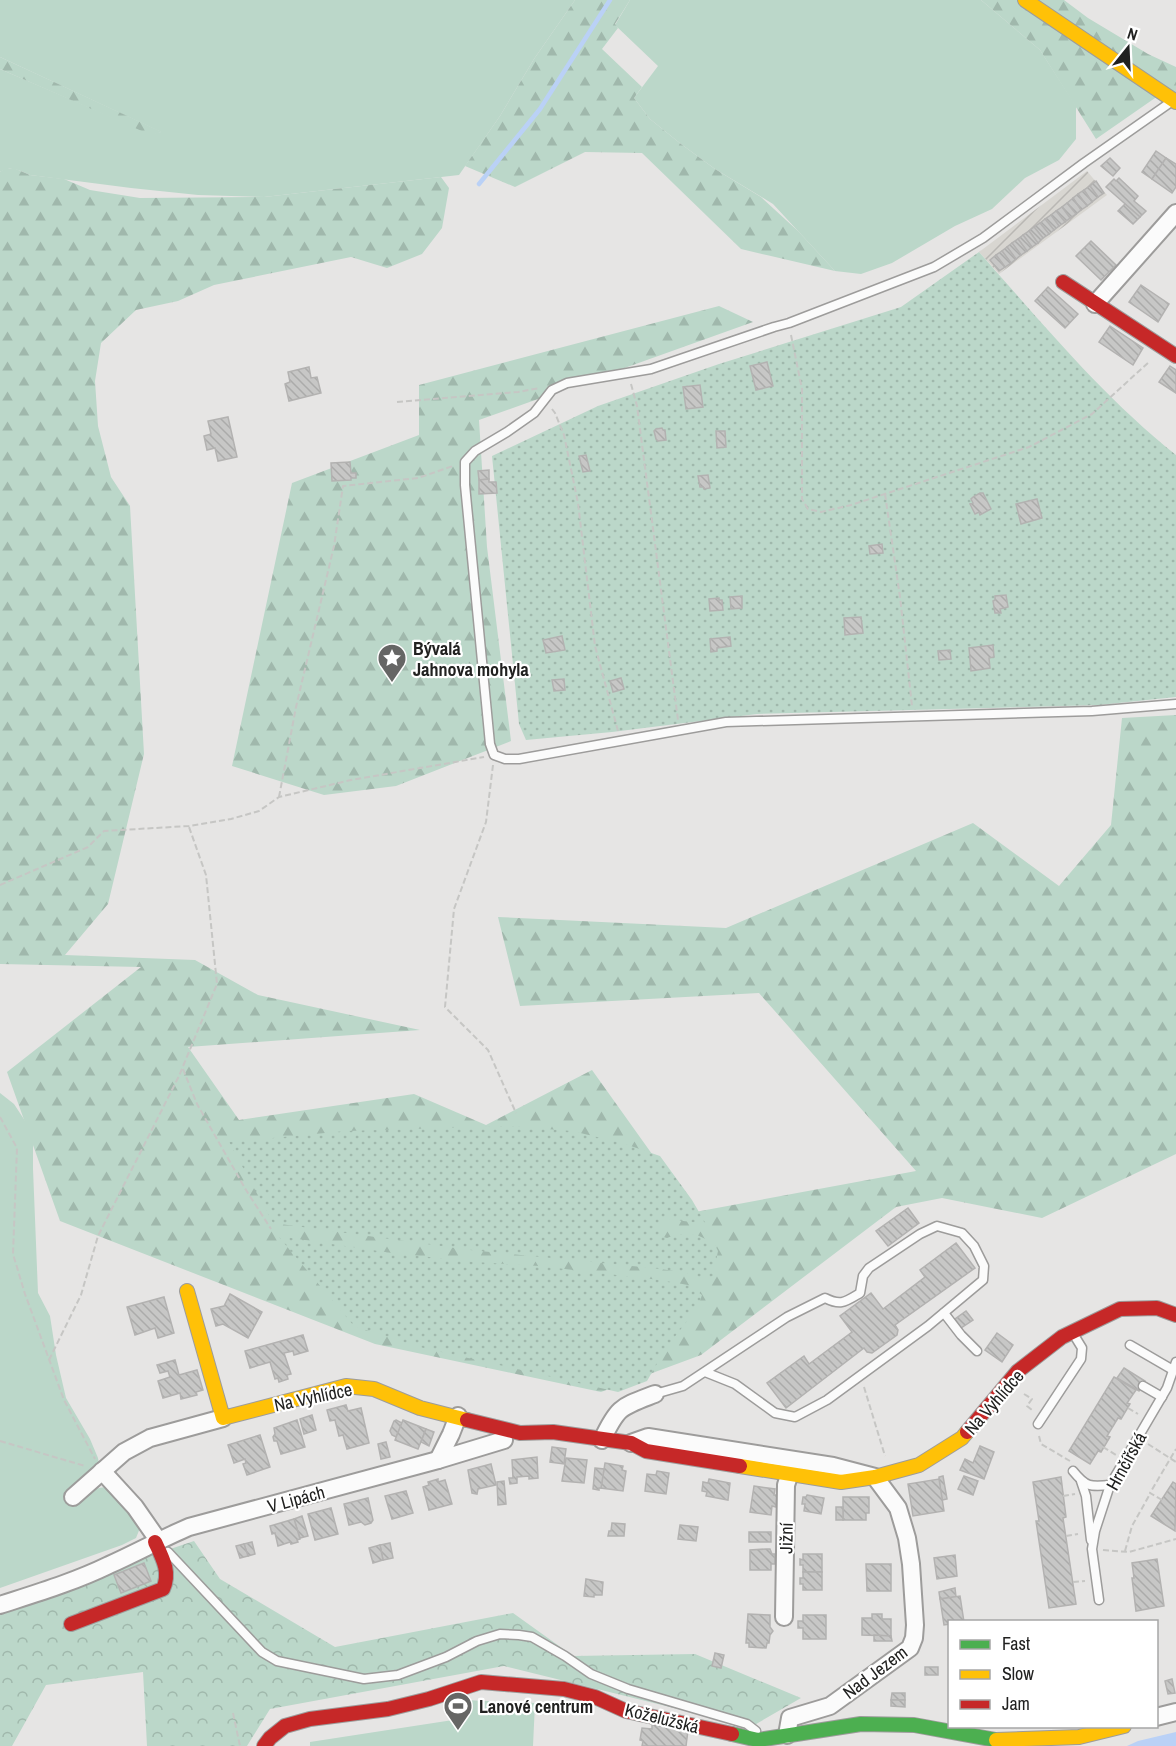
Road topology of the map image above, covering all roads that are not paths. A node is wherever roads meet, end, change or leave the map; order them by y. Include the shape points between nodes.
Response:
1 (1025, 0) edge
2 (1175, 101) edge
3 (1176, 213) edge
4 (1063, 282) dead end
5 (1095, 304) junction
6 (1170, 352) edge
7 (1176, 704) edge
8 (187, 1291) dead end
9 (944, 1313) junction
10 (1176, 1315) edge
11 (1073, 1332) junction
12 (1130, 1345) dead end
13 (977, 1351) dead end
14 (1174, 1366) edge
15 (705, 1372) junction
16 (1143, 1386) dead end
17 (655, 1394) joint
18 (1162, 1397) junction
19 (458, 1416) junction
20 (223, 1418) junction
21 (1038, 1424) road end
22 (504, 1440) dead end
23 (602, 1440) junction
24 (631, 1443) joint
25 (438, 1460) junction
26 (792, 1468) junction
27 (1075, 1468) road end
28 (102, 1472) junction
29 (883, 1475) junction
30 (1081, 1481) junction
31 (1110, 1485) junction
32 (72, 1497) dead end
33 (156, 1541) junction
34 (1092, 1548) junction
35 (1099, 1600) dead end
36 (0, 1605) edge
37 (784, 1617) dead end
38 (71, 1624) dead end
39 (1176, 1712) edge
40 (1158, 1717) edge
41 (1116, 1728) edge
42 (787, 1735) junction
43 (758, 1740) junction
44 (998, 1744) edge
45 (264, 1746) edge

1 - 2 street
2 - 7 lane via 983,238 934,267 789,323 651,369 567,383 552,390 534,413 475,451 465,462 465,485 490,744 494,755 505,759 726,722 1092,711
3 - 5 street
4 - 5 street
5 - 6 street
8 - 20 street
9 - 13 lane
9 - 15 lane via 827,1400 795,1417 775,1413 735,1384
9 - 15 lane via 983,1280 984,1266 962,1233 937,1226 869,1268 860,1293 844,1302 825,1298 788,1317
10 - 11 street, Na Vyhlídce via 1157,1308 1120,1309
11 - 21 lane via 1082,1348 1081,1359
11 - 29 street, Na Vyhlídce via 1018,1371 962,1438 919,1465
12 - 14 lane
14 - 18 lane, Hrnčířská
15 - 17 lane via 683,1386
16 - 18 lane
17 - 23 street via 625,1405 613,1417
18 - 31 lane, Hrnčířská
19 - 20 street, Na Vyhlídce via 420,1408 374,1389 346,1386
19 - 23 street, Na Vyhlídce via 520,1432 553,1432
19 - 25 street
20 - 28 street via 150,1438 124,1452
22 - 25 street, V Lipách
23 - 24 street, Na Vyhlídce
24 - 26 street, Na Vyhlídce via 648,1437
25 - 33 street, V Lipách via 189,1527
26 - 29 street, Na Vyhlídce via 833,1466
26 - 37 street, Jižní via 786,1485
27 - 30 lane
28 - 32 street
28 - 33 street via 135,1507
29 - 42 street, Nad Jezem via 907,1538 914,1638 910,1648 830,1706 790,1718
30 - 31 lane via 1092,1487
30 - 34 lane
31 - 34 lane, Hrnčířská
33 - 36 street, V Lipách via 108,1566
33 - 38 street via 168,1573 163,1589
33 - 43 lane via 262,1652 277,1661 364,1679 398,1675 500,1634 532,1637 591,1674 628,1689 747,1724 756,1731
34 - 35 lane, Hrnčířská
39 - 40 street
41 - 44 street, Koželužská via 1079,1737
42 - 43 street, Koželužská
42 - 44 street, Koželužská via 888,1723
43 - 45 street, Koželužská via 626,1711 564,1689 481,1682 388,1709 285,1726

